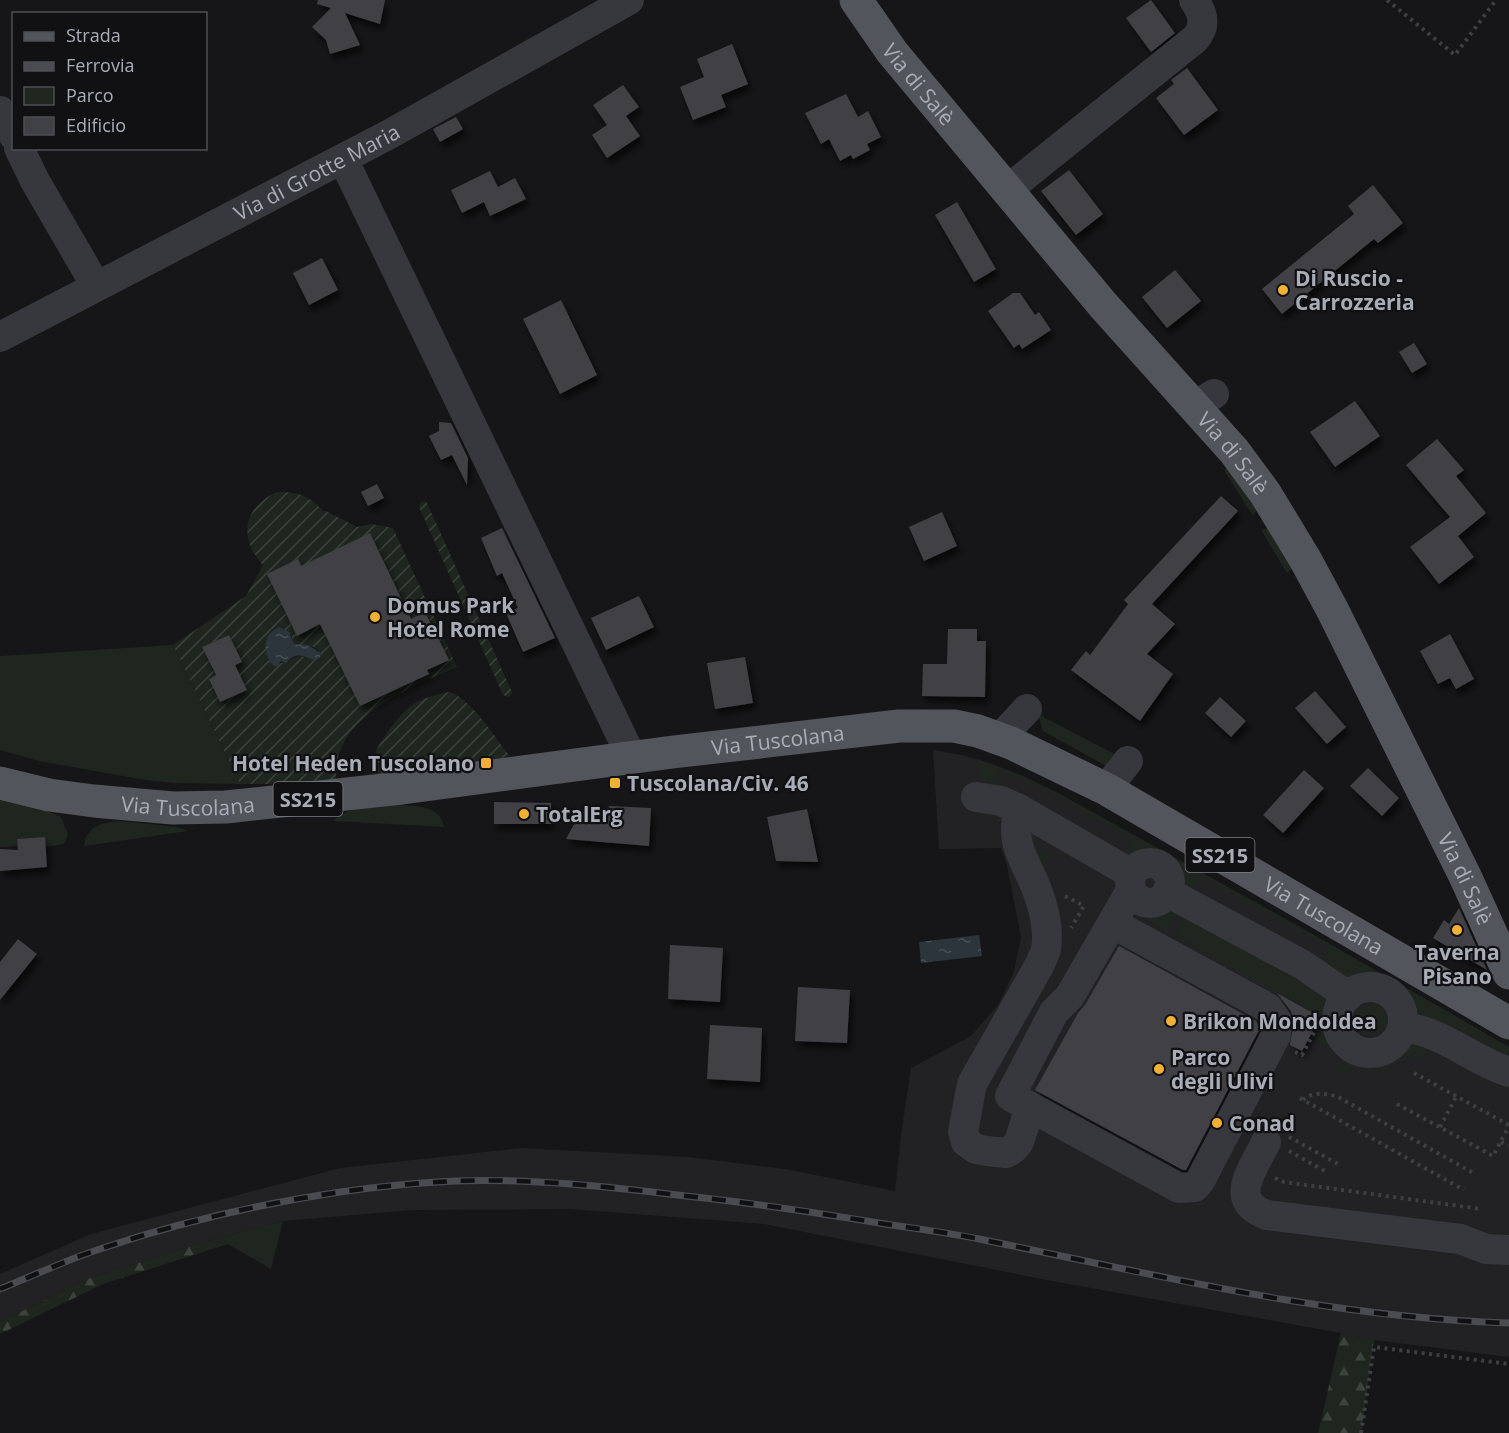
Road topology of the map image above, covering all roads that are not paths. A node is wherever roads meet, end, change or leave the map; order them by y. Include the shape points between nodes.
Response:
1 (629, 0) edge
2 (856, 0) edge
3 (1194, 0) edge
4 (0, 111) edge
5 (12, 132) edge
6 (20, 150) edge
7 (343, 159) junction
8 (1007, 190) junction
9 (96, 286) junction
10 (0, 337) edge
11 (1027, 709) dead end
12 (1000, 738) junction
13 (1128, 761) dead end
14 (617, 765) junction
15 (0, 783) edge
16 (402, 788) junction
17 (1106, 789) junction
18 (976, 797) dead end
19 (440, 800) dead end
20 (1019, 809) junction
21 (1131, 882) junction
22 (1112, 924) junction
23 (1509, 974) edge
24 (1348, 996) junction
25 (1502, 1015) edge
26 (1403, 1027) junction
27 (1509, 1071) edge
28 (972, 1084) junction
29 (1020, 1101) junction
30 (1279, 1142) road end
31 (1509, 1250) edge

1 - 7 street, Via di Grotte Maria
2 - 8 main road, Via di Salè via 888,46
3 - 8 street via 1203,21 1195,39
4 - 5 street
6 - 9 street
7 - 9 street, Via di Grotte Maria
7 - 14 street
8 - 23 main road, Via di Salè via 1103,305 1204,400 1245,465 1266,515 1332,609 1466,876
9 - 10 street, Via di Grotte Maria
11 - 12 street
12 - 14 main road, Via Tuscolana / SS215 via 954,726 899,726
12 - 17 main road, Via Tuscolana / SS215
13 - 17 street
14 - 16 main road, Via Tuscolana / SS215
15 - 16 main road, Via Tuscolana / SS215 via 94,801 194,808
16 - 19 street
17 - 25 main road, Via Tuscolana / SS215
18 - 20 street
20 - 21 street
20 - 28 street via 1017,840 1042,907 1046,949
21 - 22 street
21 - 24 street via 1137,899 1148,903 1167,892 1302,965
22 - 29 street via 1070,996 1054,1012
22 - 29 street via 1268,1008 1277,1021 1276,1035 1195,1187 1179,1188
24 - 26 street via 1367,987 1387,991 1401,1006
24 - 26 street via 1338,1021 1343,1038 1357,1050 1381,1051 1391,1046
26 - 27 street via 1428,1032
28 - 29 street
28 - 29 street via 963,1132 966,1142 976,1149 1006,1153 1013,1149 1022,1133
30 - 31 street via 1247,1183 1244,1195 1256,1211 1267,1215 1369,1220 1460,1239 1486,1249

